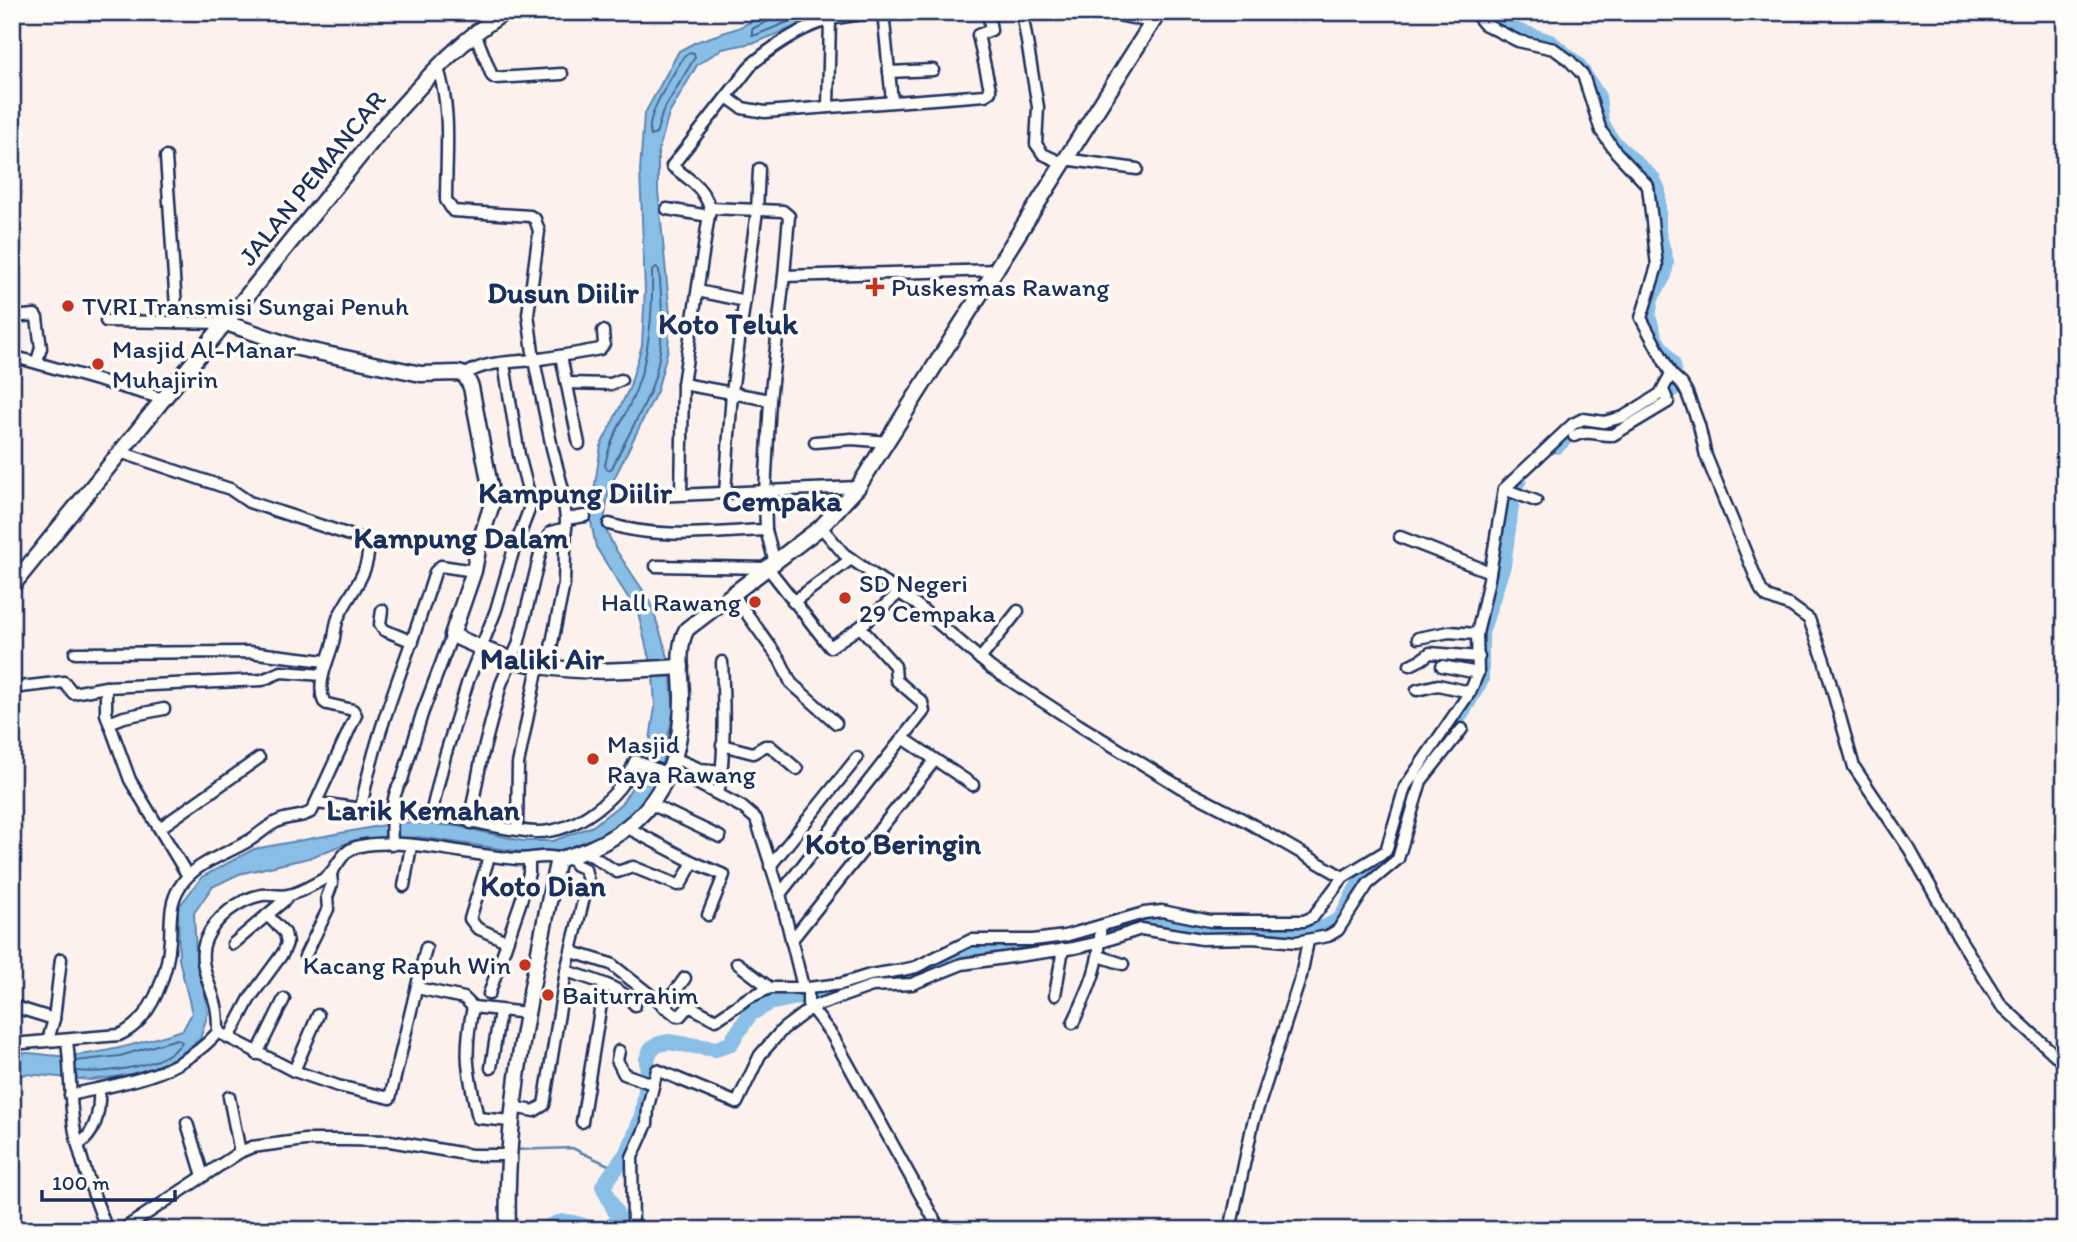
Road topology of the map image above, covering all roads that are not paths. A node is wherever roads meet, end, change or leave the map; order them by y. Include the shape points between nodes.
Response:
1 (505, 12) edge
2 (881, 12) edge
3 (988, 12) edge
4 (1023, 12) edge
5 (1103, 12) edge
6 (1474, 12) edge
7 (1156, 17) edge
8 (830, 19) junction
9 (475, 33) junction
10 (437, 66) junction
11 (933, 70) dead end
12 (889, 72) junction
13 (562, 74) dead end
14 (728, 98) junction
15 (892, 101) junction
16 (828, 107) junction
17 (166, 157) dead end
18 (1063, 161) junction
19 (759, 169) dead end
20 (1137, 169) dead end
21 (667, 209) dead end
22 (710, 212) junction
23 (757, 212) junction
24 (998, 270) junction
25 (784, 275) junction
26 (698, 291) junction
27 (745, 301) junction
28 (12, 317) edge
29 (106, 321) dead end
30 (177, 322) junction
31 (226, 323) junction
32 (603, 331) dead end
33 (12, 356) edge
34 (561, 356) junction
35 (534, 360) junction
36 (37, 361) junction
37 (504, 364) junction
38 (1671, 374) junction
39 (466, 376) junction
40 (621, 380) dead end
41 (567, 383) junction
42 (683, 384) junction
43 (732, 392) junction
44 (1665, 394) junction
45 (164, 399) junction
46 (770, 400) junction
47 (1574, 436) dead end
48 (815, 442) dead end
49 (888, 442) junction
50 (579, 444) dead end
51 (120, 452) junction
52 (858, 487) junction
53 (622, 491) dead end
54 (1509, 491) junction
55 (726, 493) junction
56 (765, 493) junction
57 (681, 494) junction
58 (1536, 501) dead end
59 (585, 516) dead end
60 (566, 523) junction
61 (609, 524) dead end
62 (821, 527) junction
63 (766, 530) junction
64 (1400, 537) dead end
65 (850, 559) junction
66 (656, 566) dead end
67 (771, 566) junction
68 (474, 571) junction
69 (1490, 572) junction
70 (12, 586) edge
71 (732, 593) junction
72 (898, 594) junction
73 (793, 602) junction
74 (382, 610) dead end
75 (1018, 611) dead end
76 (860, 627) junction
77 (1477, 634) junction
78 (452, 635) junction
79 (1418, 638) dead end
80 (413, 642) junction
81 (481, 648) junction
82 (75, 653) dead end
83 (1479, 657) junction
84 (512, 658) junction
85 (980, 659) junction
86 (326, 662) junction
87 (722, 662) dead end
88 (1410, 665) dead end
89 (542, 666) junction
90 (1442, 666) dead end
91 (678, 667) junction
92 (1478, 673) junction
93 (323, 675) junction
94 (106, 687) junction
95 (12, 688) edge
96 (1418, 690) dead end
97 (1470, 692) junction
98 (164, 709) dead end
99 (109, 723) junction
100 (836, 723) dead end
101 (1462, 729) dead end
102 (903, 738) junction
103 (722, 745) junction
104 (259, 758) dead end
105 (857, 758) dead end
106 (935, 760) junction
107 (669, 768) junction
108 (797, 769) dead end
109 (722, 771) junction
110 (973, 785) dead end
111 (718, 794) junction
112 (316, 803) junction
113 (651, 804) junction
114 (361, 808) junction
115 (393, 811) junction
116 (431, 814) junction
117 (471, 822) junction
118 (160, 828) junction
119 (628, 828) junction
120 (517, 829) junction
121 (720, 837) dead end
122 (392, 844) junction
123 (411, 846) junction
124 (586, 852) junction
125 (489, 857) junction
126 (566, 858) junction
127 (530, 859) junction
128 (693, 862) junction
129 (770, 866) junction
130 (331, 874) junction
131 (1348, 875) junction
132 (188, 876) junction
133 (1367, 884) junction
134 (404, 886) dead end
135 (780, 894) junction
136 (287, 895) junction
137 (267, 915) junction
138 (708, 915) dead end
139 (1101, 935) junction
140 (506, 941) junction
141 (791, 941) junction
142 (1308, 941) junction
143 (233, 944) dead end
144 (426, 947) dead end
145 (1063, 949) junction
146 (572, 952) junction
147 (305, 956) dead end
148 (1099, 956) junction
149 (61, 959) dead end
150 (737, 963) dead end
151 (1123, 964) dead end
152 (566, 971) junction
153 (919, 974) junction
154 (685, 978) dead end
155 (604, 985) junction
156 (417, 988) junction
157 (770, 988) junction
158 (806, 989) junction
159 (489, 994) dead end
160 (1055, 995) dead end
161 (284, 999) dead end
162 (635, 1004) dead end
163 (12, 1006) edge
164 (810, 1006) junction
165 (473, 1007) junction
166 (664, 1007) junction
167 (500, 1012) junction
168 (527, 1013) junction
169 (318, 1014) dead end
170 (54, 1019) junction
171 (1073, 1023) dead end
172 (218, 1032) junction
173 (229, 1038) junction
174 (48, 1040) junction
175 (12, 1044) edge
176 (67, 1044) junction
177 (619, 1051) dead end
178 (257, 1054) junction
179 (2065, 1064) edge
180 (491, 1068) dead end
181 (294, 1071) junction
182 (649, 1083) junction
183 (99, 1088) junction
184 (70, 1096) junction
185 (229, 1097) dead end
186 (512, 1114) junction
187 (582, 1122) dead end
188 (187, 1123) dead end
189 (78, 1145) junction
190 (240, 1152) junction
191 (509, 1154) junction
192 (203, 1176) junction
193 (633, 1227) dead end
194 (107, 1230) edge
195 (122, 1230) edge
196 (508, 1230) edge
197 (940, 1230) edge
198 (1230, 1230) edge

1 - 9 main road, JALAN PEMANCAR
2 - 8 street
2 - 12 street
3 - 15 street via 991,30 978,37 988,94
4 - 18 street via 1038,107 1036,144 1043,153
5 - 7 street
6 - 38 street via 1484,24 1518,41 1554,49 1569,60 1583,75 1601,131 1648,186 1657,266 1641,318
7 - 18 main road
8 - 14 street via 768,51
8 - 16 street
9 - 10 main road, JALAN PEMANCAR
9 - 13 street via 495,78
10 - 31 main road, JALAN PEMANCAR
10 - 35 street via 446,101 448,207 536,219 539,231 528,305
11 - 12 street
12 - 15 street
14 - 16 street via 742,108 765,112
14 - 22 street via 672,166 697,184 707,197
15 - 16 street
17 - 30 street
18 - 20 street
18 - 24 main road
19 - 23 street
21 - 22 street
22 - 23 street
22 - 26 street
23 - 25 street via 783,211 789,216
23 - 27 street
24 - 25 street
24 - 49 main road
25 - 46 street
26 - 27 street
26 - 42 street
27 - 43 street
28 - 36 street via 36,315 41,348
29 - 30 street
30 - 31 street
31 - 39 main road via 298,348 421,374
31 - 45 main road, JALAN PEMANCAR
32 - 34 street via 603,347
33 - 36 street
34 - 35 street
34 - 41 street
35 - 37 street
35 - 60 street
36 - 45 street
37 - 39 street via 475,369
37 - 81 street via 529,510
38 - 44 street
38 - 179 street via 1682,384 1761,590 1803,614 1812,625 1854,766 1910,850 2001,1005
39 - 68 main road via 491,507
40 - 41 street
41 - 50 street
42 - 43 street
42 - 57 street
43 - 46 street
43 - 55 street
44 - 47 street via 1668,402 1612,435 1589,431
44 - 54 street via 1613,421 1583,419 1573,424
45 - 51 main road, JALAN PEMANCAR
46 - 56 street
48 - 49 street
49 - 52 main road
51 - 70 main road, JALAN PEMANCAR
51 - 86 street via 368,541 365,571 333,628
52 - 56 street
52 - 62 main road
53 - 57 street
54 - 58 street
54 - 69 street
55 - 56 street
55 - 57 street
56 - 63 street
59 - 60 street
60 - 84 street via 551,532 542,546
60 - 89 street via 564,584
61 - 63 street via 630,531 677,533
62 - 65 street
62 - 67 main road
63 - 67 street
64 - 69 street
65 - 72 street
65 - 73 street
66 - 67 street
67 - 71 main road
67 - 73 street
68 - 78 main road
68 - 80 street via 446,565 438,568
69 - 77 street
71 - 91 main road via 687,629
71 - 100 street via 791,683
72 - 76 street
72 - 85 street
73 - 76 street via 830,647
74 - 80 street via 384,629
75 - 85 street
76 - 102 street via 895,666 896,680 924,706
77 - 79 street via 1449,632
77 - 83 street
78 - 81 main road
78 - 115 street
80 - 114 street via 374,748
81 - 84 main road
81 - 116 street via 459,708
82 - 86 street via 249,652
83 - 88 street via 1430,653
83 - 92 street
84 - 89 main road
84 - 117 street via 481,760
85 - 131 street via 1180,787
86 - 93 street
87 - 103 street
89 - 91 main road via 597,671
89 - 120 street via 518,764
90 - 92 street
91 - 107 main road via 682,710
92 - 97 street
93 - 94 street via 281,672 262,680
93 - 112 street via 324,702 353,710 356,715
94 - 95 street via 73,693 64,682
94 - 99 street
96 - 97 street via 1438,685
97 - 131 street via 1405,787 1386,851
98 - 99 street
99 - 118 street via 130,780
101 - 133 street via 1421,781 1398,859
102 - 106 street
102 - 135 street
103 - 108 street via 753,753 771,746
103 - 109 street
104 - 118 street
105 - 129 street
106 - 110 street
106 - 141 street
107 - 109 street
107 - 111 street
107 - 113 main road
107 - 120 street via 635,761 619,789 586,817 551,830
109 - 111 street
111 - 129 street via 756,819
112 - 114 street
112 - 132 street via 309,814 271,825
113 - 119 main road
113 - 121 street
114 - 115 street
115 - 116 street
115 - 122 street
116 - 117 street
117 - 120 street
118 - 132 street
119 - 124 main road
119 - 128 street
122 - 123 street
122 - 130 street via 347,851
123 - 125 street
123 - 134 street
124 - 126 main road
124 - 128 street via 617,872 633,867 678,885
125 - 127 street
125 - 140 street via 470,919 477,928
126 - 127 street
126 - 146 street via 585,869 588,881
126 - 168 main road
127 - 140 street
128 - 138 street via 724,875
129 - 135 street
130 - 136 street
130 - 147 street via 328,909
131 - 133 street
131 - 139 street via 1313,917 1304,921 1210,922 1162,911 1143,913
132 - 176 street via 174,897 163,976 142,1016 119,1035
133 - 142 street via 1338,930
135 - 141 street
136 - 137 street
136 - 172 street via 247,899 223,917 205,940 202,951
137 - 143 street
137 - 173 street via 285,933 287,943
139 - 142 street via 1141,929 1202,939
139 - 145 street
139 - 148 street
139 - 153 street via 971,940
140 - 159 street
141 - 158 street
142 - 198 street via 1253,1123
144 - 156 street
145 - 153 street
145 - 160 street
146 - 152 street
146 - 166 street via 611,964
148 - 151 street
148 - 171 street
149 - 170 street
150 - 157 street
152 - 155 street
152 - 186 street via 544,1105
153 - 158 street via 870,975
153 - 164 street via 912,984 881,984
154 - 166 street
155 - 162 street via 626,994
155 - 187 street
156 - 165 street via 464,998
156 - 181 street via 390,1098
157 - 158 street
157 - 166 street via 716,1020 691,1007 680,1016
158 - 164 street
161 - 178 street
163 - 170 street
164 - 182 street via 760,1055 737,1103 657,1070
164 - 197 street via 832,1034
165 - 167 street
165 - 186 street via 466,1058 478,1118
167 - 168 street
167 - 180 street
168 - 186 main road
169 - 181 street
170 - 174 street
172 - 173 street
172 - 183 street via 204,1048 176,1066
173 - 178 street
174 - 175 street
174 - 176 street
176 - 184 street
177 - 182 street via 617,1060 624,1074
178 - 181 street
182 - 193 street via 648,1124 632,1157
183 - 184 street
183 - 189 street via 96,1122
184 - 189 street
185 - 190 street
186 - 191 main road
188 - 192 street
189 - 194 street
190 - 191 street via 305,1140 346,1140 390,1141 471,1155
190 - 192 street
191 - 196 main road
192 - 195 street

